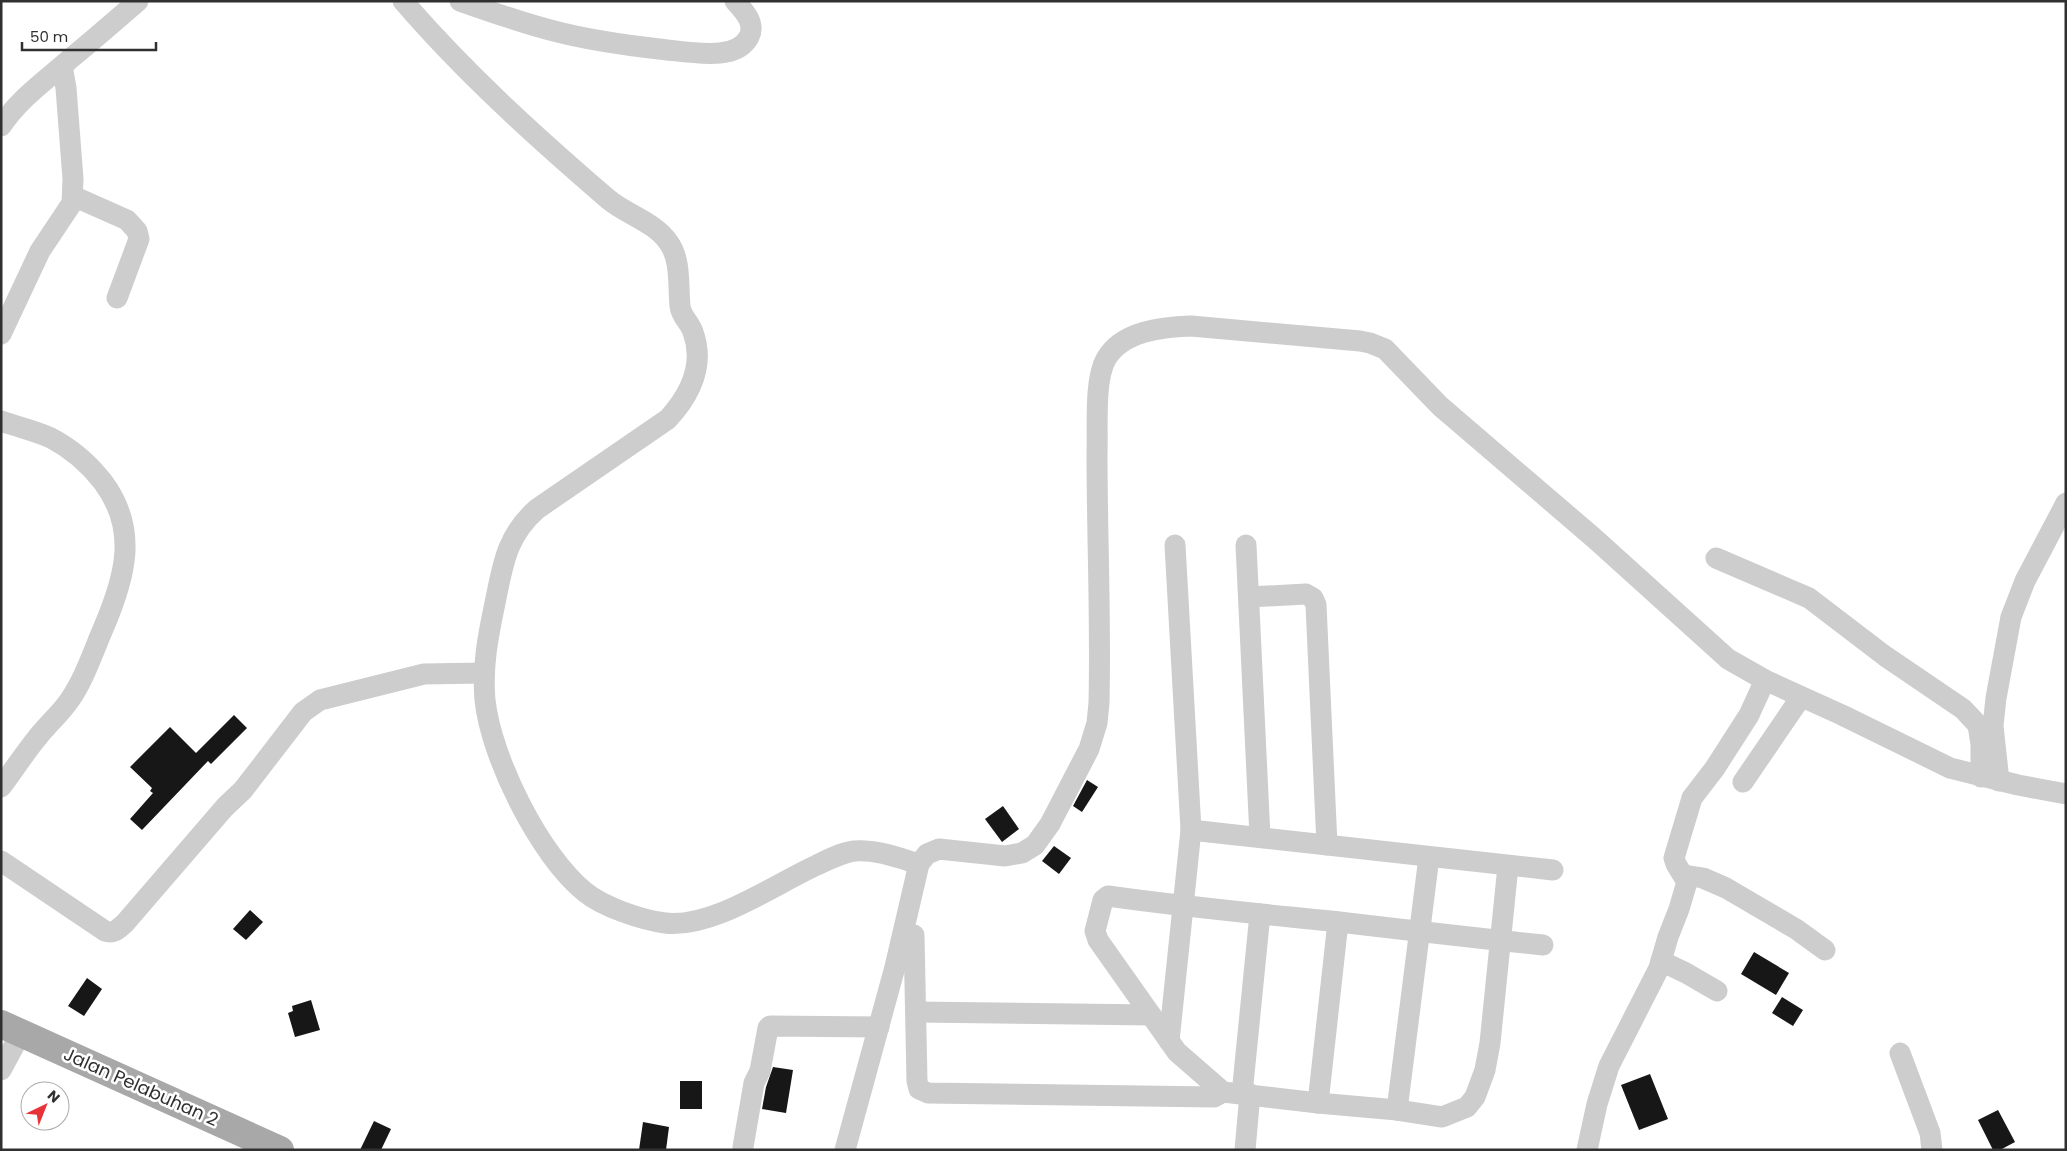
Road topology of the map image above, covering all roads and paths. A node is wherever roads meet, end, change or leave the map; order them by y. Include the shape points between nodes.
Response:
1 (138, 1) edge
2 (403, 1) edge
3 (460, 1) edge
4 (735, 1) edge
5 (62, 66) junction
6 (1, 126) edge
7 (73, 196) junction
8 (117, 298) dead end
9 (1, 334) edge
10 (1, 421) edge
11 (2066, 503) edge
12 (1175, 544) dead end
13 (1246, 544) dead end
14 (1716, 558) dead end
15 (1249, 597) junction
16 (484, 673) junction
17 (1765, 680) junction
18 (1801, 697) junction
19 (1990, 779) junction
20 (1743, 782) dead end
21 (1, 787) edge
22 (2066, 794) edge
23 (1191, 830) junction
24 (1260, 837) junction
25 (1327, 845) junction
26 (1429, 856) junction
27 (1, 861) edge
28 (919, 864) junction
29 (1508, 866) junction
30 (1554, 870) dead end
31 (1684, 875) junction
32 (1182, 906) junction
33 (1260, 914) junction
34 (1338, 922) junction
35 (1420, 932) junction
36 (914, 935) dead end
37 (1502, 941) junction
38 (1543, 945) dead end
39 (1825, 950) dead end
40 (1661, 961) junction
41 (1717, 991) dead end
42 (916, 1012) junction
43 (1151, 1015) junction
44 (879, 1026) junction
45 (11, 1029) edge
46 (1168, 1041) junction
47 (1900, 1053) dead end
48 (1, 1070) edge
49 (1238, 1093) junction
50 (1318, 1103) junction
51 (1397, 1110) junction
52 (743, 1147) dead end
53 (280, 1150) edge
54 (845, 1150) edge
55 (1245, 1150) edge
56 (1587, 1150) edge
57 (1932, 1150) edge

1 - 5 street
2 - 16 street via 452,56 528,129 614,204 660,232 674,251 680,308 694,333 693,383 681,404 668,418 537,509 520,525 505,556
3 - 4 street via 572,35 645,48 713,53 738,48 751,34 748,16
5 - 6 street via 27,94
5 - 7 street
7 - 8 street via 127,220 138,231 139,239
7 - 9 street via 69,209 49,235 31,268
10 - 21 street via 50,438 83,460 104,483 120,510 126,543 122,578 77,688
11 - 19 street via 2025,581 2011,617 1996,698
12 - 23 street
13 - 15 street
14 - 19 street via 1809,598 1885,656 1963,709 1978,724
15 - 24 street
15 - 25 street via 1306,594 1316,605
16 - 27 street via 437,672 408,676 311,705 244,790 225,807 125,923 111,933
16 - 28 street via 489,723 509,782 538,836 574,882 598,901 642,917 681,923 714,916 844,853 868,851
17 - 18 street
17 - 28 street via 1718,652 1594,538 1440,406 1385,349 1360,341 1210,327 1164,327 1128,339 1115,348 1101,374 1097,483 1099,703 1090,749 1047,829 1029,849 1004,856 939,849 927,854
17 - 31 street via 1749,715 1692,798 1674,858
18 - 19 street via 1950,768
18 - 20 street
19 - 22 street
23 - 24 street
23 - 32 street
24 - 25 street
25 - 26 street
26 - 29 street
26 - 35 street
28 - 44 street
29 - 30 street
29 - 37 street
31 - 39 street via 1703,878 1726,888
31 - 40 street via 1687,882
32 - 33 street
32 - 43 street via 1108,896 1103,900 1095,931 1098,940
32 - 46 street
33 - 34 street
33 - 49 street
34 - 35 street
34 - 50 street
35 - 37 street
35 - 51 street
36 - 42 street
37 - 38 street
37 - 51 street via 1490,1043 1475,1097 1467,1106 1442,1116
40 - 41 street
40 - 56 street via 1609,1066
42 - 43 street
42 - 49 street via 917,1081 919,1089 928,1093 1214,1097
43 - 46 street
44 - 52 street via 770,1026 760,1071 754,1083
44 - 54 street
45 - 48 street
45 - 53 main road, Jalan Pelabuhan 2
46 - 49 street via 1177,1052
47 - 57 street via 1930,1133
49 - 50 street
49 - 55 street
50 - 51 street

